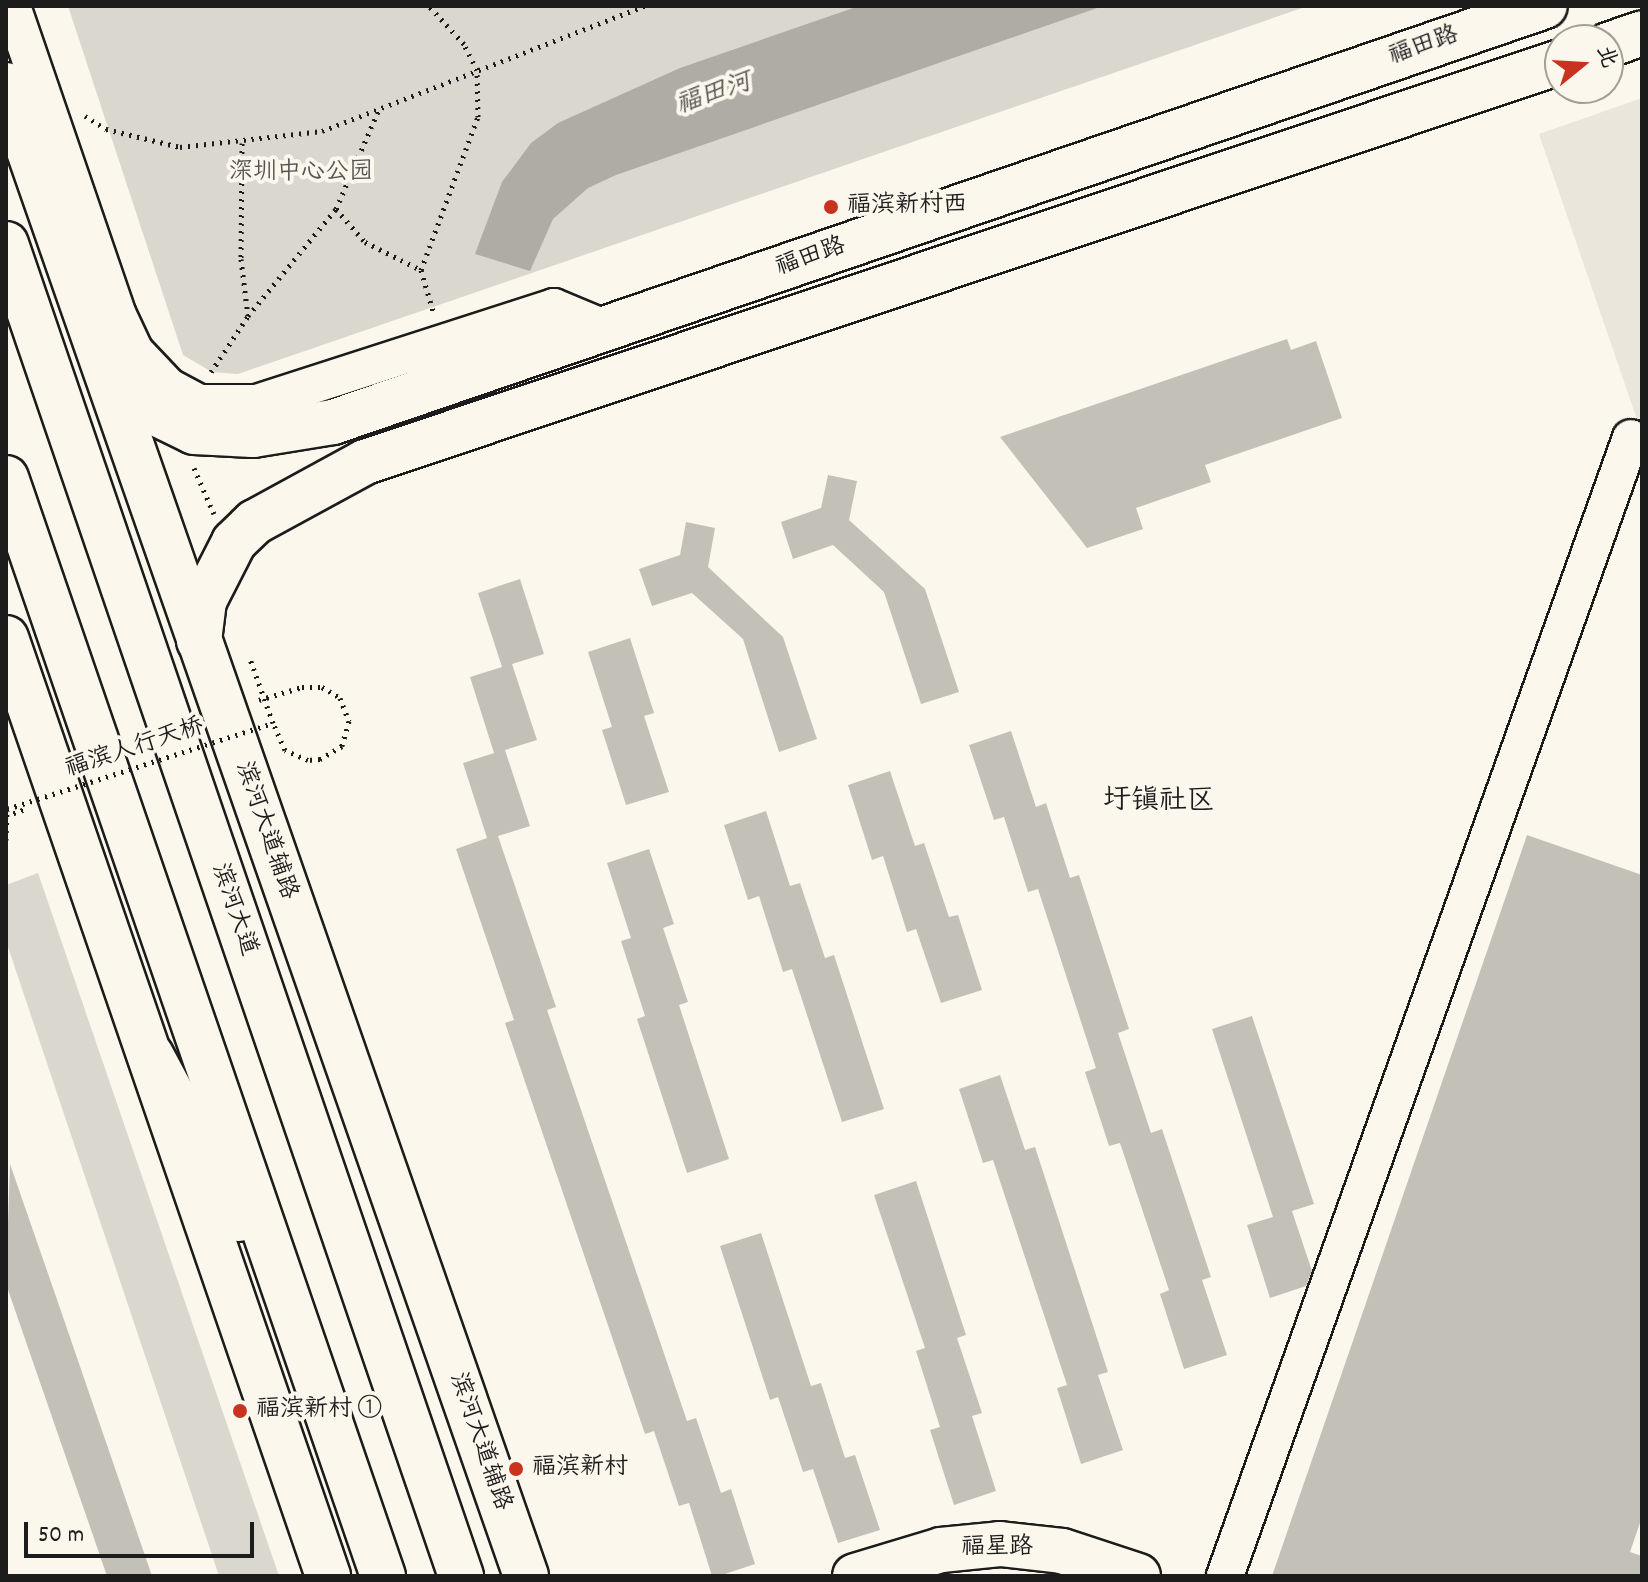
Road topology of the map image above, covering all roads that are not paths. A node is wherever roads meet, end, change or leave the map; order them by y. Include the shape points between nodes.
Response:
1 (12, 6) edge
2 (1545, 6) edge
3 (1544, 67) edge
4 (6, 85) edge
5 (6, 244) edge
6 (604, 328) junction
7 (96, 352) junction
8 (1631, 438) dead end
9 (6, 478) edge
10 (6, 638) edge
11 (199, 641) junction
12 (6, 686) edge
13 (48, 756) junction
14 (151, 1055) junction
15 (303, 1339) junction
16 (328, 1576) edge
17 (383, 1576) edge
18 (461, 1576) edge
19 (526, 1576) edge
20 (855, 1576) edge
21 (1138, 1576) edge
22 (1225, 1576) edge

1 - 6 street via 118,315 134,350 169,387 199,403 257,403 554,307
2 - 6 main road, 福田路
3 - 11 main road via 365,462 255,522 234,542 204,601
4 - 7 main road, 滨河大道辅路
5 - 18 main road, 滨河大道
6 - 7 main road, 福田路 via 333,422 253,435 194,432 163,421 121,387
7 - 11 main road, 滨河大道辅路
8 - 22 street
9 - 15 main road
10 - 13 main road
11 - 19 main road, 滨河大道辅路
12 - 13 street
13 - 14 main road
14 - 15 main road
14 - 16 main road
15 - 17 main road
20 - 21 main road, 福星路 via 941,1550 1000,1544 1062,1551

